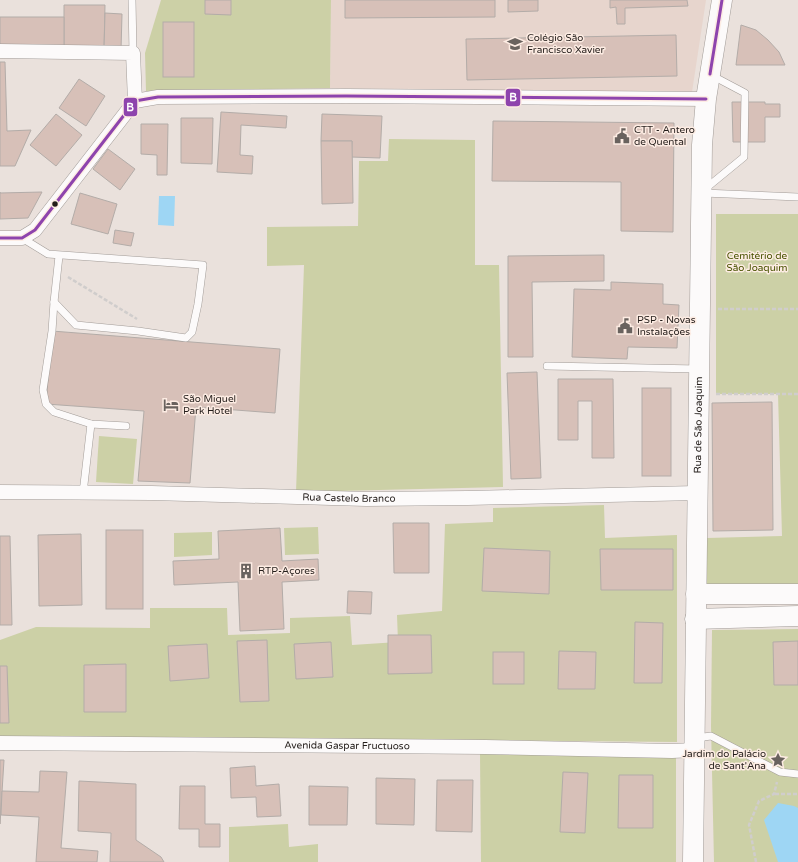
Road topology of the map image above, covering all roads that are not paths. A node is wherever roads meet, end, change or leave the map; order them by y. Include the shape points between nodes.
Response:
1 (132, 0) edge
2 (722, 0) edge
3 (0, 51) edge
4 (133, 53) junction
5 (710, 74) junction
6 (706, 99) junction
7 (135, 101) junction
8 (700, 193) junction
9 (798, 197) edge
10 (0, 238) edge
11 (22, 238) junction
12 (59, 256) junction
13 (54, 302) junction
14 (547, 366) dead end
15 (698, 369) junction
16 (91, 424) junction
17 (126, 426) dead end
18 (0, 492) edge
19 (84, 493) junction
20 (697, 493) junction
21 (696, 594) junction
22 (798, 594) edge
23 (798, 616) edge
24 (695, 619) junction
25 (0, 743) edge
26 (694, 744) junction
27 (798, 774) edge
28 (693, 862) edge

1 - 4 lane
2 - 5 main road, Rua de São Joaquim
3 - 4 street
4 - 7 street
5 - 6 main road, Rua de São Joaquim
5 - 8 lane via 745,93 744,156
6 - 7 street via 339,96 158,97
6 - 8 main road, Rua de São Joaquim
7 - 11 street via 35,230
8 - 9 lane
8 - 15 main road, Rua de São Joaquim
10 - 11 street
11 - 12 lane via 48,254
12 - 13 lane
12 - 13 lane via 203,265 192,332 186,338 76,325
13 - 16 lane via 43,390 46,404 54,412
14 - 15 lane
15 - 20 main road, Rua de São Joaquim
16 - 17 lane
16 - 19 lane
18 - 19 street, Rua Castelo Branco
19 - 20 street, Rua Castelo Branco via 366,499
20 - 21 main road, Rua de São Joaquim
21 - 22 main road
21 - 24 main road, Rua de São Joaquim
23 - 24 main road
24 - 26 main road, Rua de São Joaquim
25 - 26 street, Avenida Gaspar Fructuoso via 672,751
26 - 27 lane via 711,736 780,772
26 - 28 main road, Rua de São Joaquim

